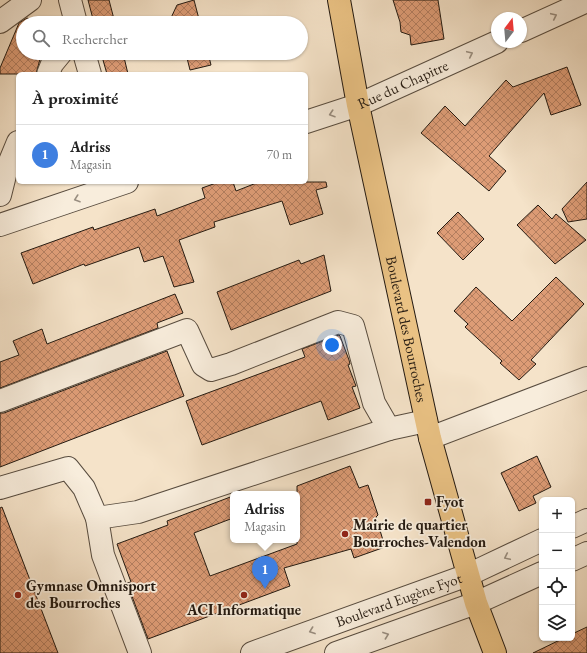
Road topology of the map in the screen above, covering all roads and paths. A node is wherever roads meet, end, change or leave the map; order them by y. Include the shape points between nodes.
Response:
1 (30, 0) edge
2 (70, 0) edge
3 (339, 0) edge
4 (587, 1) edge
5 (74, 16) edge
6 (0, 22) edge
7 (527, 28) edge
8 (491, 45) edge
9 (56, 60) edge
10 (86, 60) edge
11 (49, 72) edge
12 (89, 72) edge
13 (358, 105) junction
14 (308, 121) edge
15 (16, 147) edge
16 (118, 184) edge
17 (0, 195) edge
18 (0, 225) edge
19 (587, 378) edge
20 (0, 401) edge
21 (389, 429) junction
22 (428, 429) junction
23 (0, 488) edge
24 (98, 518) junction
25 (587, 520) edge
26 (575, 526) edge
27 (539, 541) edge
28 (587, 553) edge
29 (575, 559) edge
30 (539, 574) edge
31 (468, 575) junction
32 (476, 604) junction
33 (140, 653) edge
34 (252, 653) edge
35 (336, 653) edge
36 (495, 653) edge

1 - 6 street
2 - 5 street
3 - 13 main road, Boulevard des Bourroches
7 -> 4 street
13 -> 8 street, Rue du Chapitre
9 - 11 street
10 - 12 street
13 -> 14 street, Rue du Chapitre
13 - 22 main road, Boulevard des Bourroches
15 - 17 street
16 -> 18 street
19 - 22 street
20 - 21 street via 187,330 202,365 211,370 338,322 353,326 374,403
21 - 22 street
21 - 24 street via 138,512
22 - 31 main road, Boulevard des Bourroches
23 - 24 street via 68,468 84,488
24 - 33 street via 103,555
25 - 26 street
27 -> 31 street, Boulevard Eugène Fyot
28 - 29 street
30 - 32 street, Boulevard Eugène Fyot
31 - 32 main road, Boulevard des Bourroches
31 -> 34 street, Boulevard Eugène Fyot
35 -> 32 street, Boulevard Eugène Fyot
32 - 36 main road, Boulevard des Bourroches

